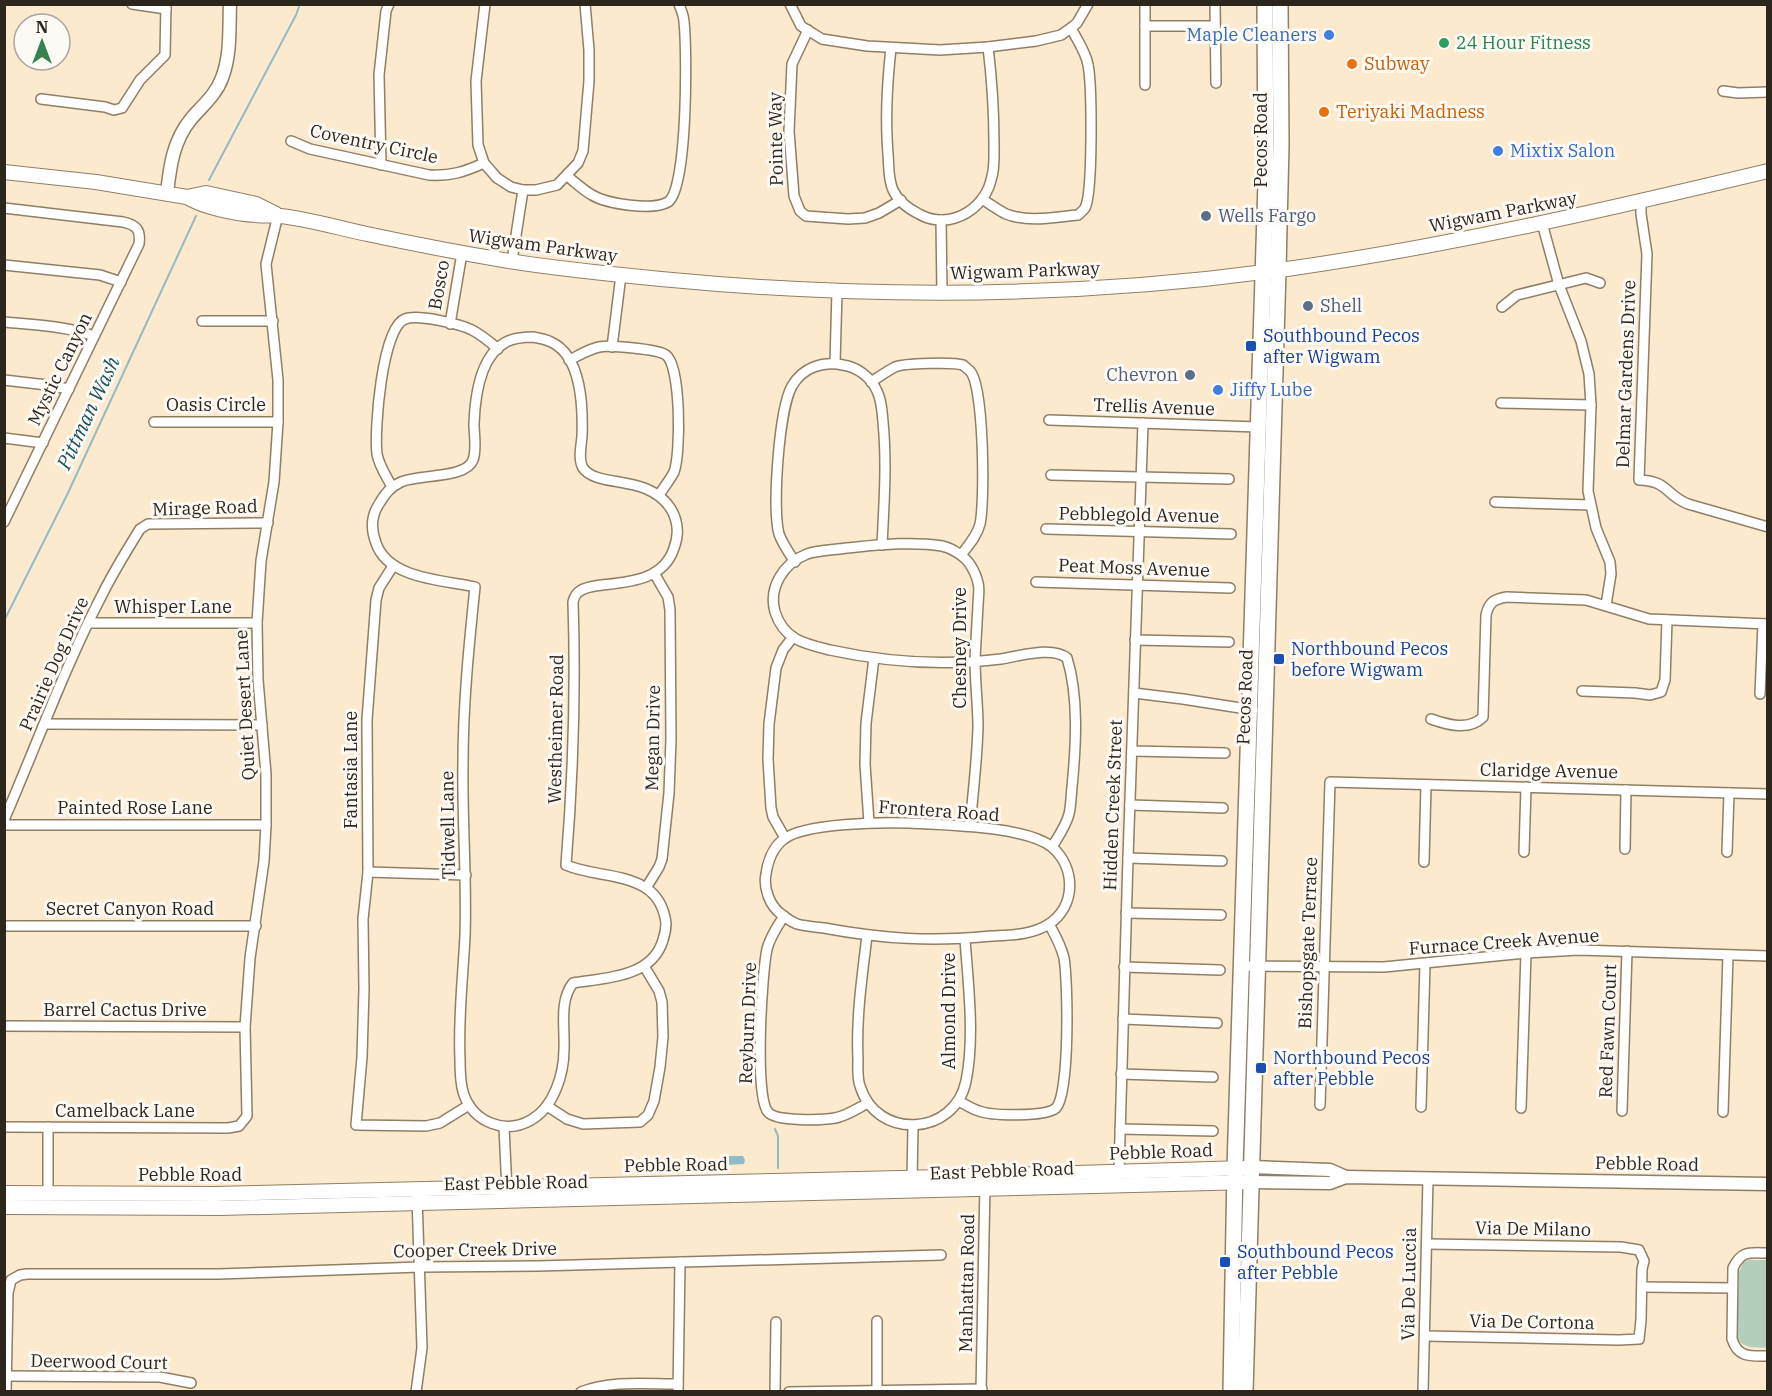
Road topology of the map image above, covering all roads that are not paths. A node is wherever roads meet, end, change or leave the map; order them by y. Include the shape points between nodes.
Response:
1 (132, 4) edge
2 (230, 4) edge
3 (388, 4) edge
4 (485, 4) edge
5 (585, 4) edge
6 (679, 4) edge
7 (790, 4) edge
8 (1088, 4) edge
9 (1145, 4) edge
10 (1215, 4) edge
11 (1265, 4) edge
12 (1280, 4) edge
13 (166, 7) edge
14 (1145, 26) junction
15 (1215, 27) junction
16 (1071, 28) junction
17 (808, 30) junction
18 (988, 47) junction
19 (891, 48) junction
20 (1216, 83) dead end
21 (1144, 85) dead end
22 (1723, 91) dead end
23 (1767, 92) edge
24 (41, 99) dead end
25 (291, 141) dead end
26 (484, 163) junction
27 (381, 165) junction
28 (1767, 171) edge
29 (4, 172) edge
30 (567, 176) junction
31 (523, 190) junction
32 (167, 193) junction
33 (982, 199) junction
34 (901, 200) junction
35 (1641, 201) junction
36 (4, 208) edge
37 (278, 215) junction
38 (941, 220) junction
39 (1542, 223) junction
40 (462, 253) junction
41 (512, 261) junction
42 (4, 266) edge
43 (1270, 271) junction
44 (621, 275) junction
45 (121, 282) junction
46 (1600, 283) dead end
47 (1559, 285) junction
48 (837, 291) junction
49 (942, 292) junction
50 (1502, 307) dead end
51 (202, 321) dead end
52 (273, 321) junction
53 (4, 322) edge
54 (450, 324) junction
55 (94, 336) junction
56 (612, 347) junction
57 (498, 349) junction
58 (569, 360) junction
59 (835, 363) junction
60 (4, 380) edge
61 (872, 382) junction
62 (69, 389) junction
63 (1501, 403) dead end
64 (1591, 405) junction
65 (1049, 420) dead end
66 (154, 422) dead end
67 (278, 422) junction
68 (1143, 423) junction
69 (1258, 427) junction
70 (4, 438) edge
71 (43, 443) junction
72 (1264, 461) junction
73 (1051, 475) dead end
74 (1141, 477) junction
75 (1229, 479) dead end
76 (392, 487) junction
77 (4, 495) edge
78 (659, 495) junction
79 (16, 498) junction
80 (1495, 502) dead end
81 (1590, 505) junction
82 (4, 522) edge
83 (268, 523) junction
84 (144, 526) joint
85 (1767, 527) edge
86 (1047, 529) dead end
87 (1139, 530) junction
88 (1231, 534) dead end
89 (882, 545) junction
90 (961, 555) junction
91 (795, 561) junction
92 (393, 566) junction
93 (654, 573) junction
94 (1036, 582) dead end
95 (1137, 585) junction
96 (1230, 588) dead end
97 (1606, 605) junction
98 (1667, 620) junction
99 (88, 623) junction
100 (257, 623) junction
101 (1765, 624) edge
102 (793, 637) junction
103 (1135, 640) junction
104 (1229, 642) dead end
105 (874, 658) junction
106 (975, 661) junction
107 (1582, 691) dead end
108 (1134, 693) junction
109 (1760, 694) dead end
110 (1257, 711) junction
111 (1431, 718) dead end
112 (45, 724) junction
113 (262, 725) junction
114 (1132, 751) junction
115 (1225, 753) dead end
116 (1330, 782) joint
117 (1426, 785) junction
118 (1526, 787) junction
119 (1626, 790) junction
120 (1729, 793) junction
121 (1767, 794) edge
122 (1130, 805) junction
123 (1223, 808) dead end
124 (4, 823) edge
125 (869, 823) junction
126 (266, 825) junction
127 (970, 826) junction
128 (785, 838) junction
129 (1052, 847) junction
130 (1625, 849) dead end
131 (1524, 852) dead end
132 (1727, 852) dead end
133 (1128, 858) junction
134 (1222, 861) dead end
135 (1424, 862) dead end
136 (368, 872) junction
137 (466, 874) junction
138 (646, 888) junction
139 (1126, 913) junction
140 (1221, 915) dead end
141 (784, 916) junction
142 (1049, 924) junction
143 (4, 926) edge
144 (256, 926) junction
145 (867, 936) junction
146 (965, 939) junction
147 (1627, 951) junction
148 (1526, 953) junction
149 (1728, 955) junction
150 (1767, 956) edge
151 (1425, 964) junction
152 (644, 966) junction
153 (1250, 966) junction
154 (1125, 967) junction
155 (1324, 968) junction
156 (1220, 970) dead end
157 (1123, 1019) junction
158 (1217, 1023) dead end
159 (4, 1026) edge
160 (245, 1027) junction
161 (1121, 1074) junction
162 (1213, 1077) dead end
163 (958, 1101) junction
164 (868, 1103) junction
165 (469, 1105) junction
166 (1320, 1105) dead end
167 (547, 1106) junction
168 (1420, 1107) dead end
169 (1521, 1108) dead end
170 (1622, 1111) dead end
171 (1723, 1112) dead end
172 (243, 1121) joint
173 (913, 1126) junction
174 (4, 1127) edge
175 (48, 1127) junction
176 (504, 1127) junction
177 (1120, 1129) junction
178 (1213, 1131) dead end
179 (1119, 1171) junction
180 (1242, 1176) junction
181 (1428, 1178) junction
182 (985, 1183) junction
183 (1767, 1184) edge
184 (913, 1185) junction
185 (1113, 1186) junction
186 (4, 1193) edge
187 (48, 1193) junction
188 (507, 1194) junction
189 (417, 1196) junction
190 (4, 1207) edge
191 (48, 1208) junction
192 (1427, 1244) junction
193 (1767, 1253) edge
194 (941, 1255) dead end
195 (680, 1262) junction
196 (420, 1267) junction
197 (1642, 1287) junction
198 (1732, 1288) junction
199 (877, 1321) dead end
200 (776, 1322) dead end
201 (1425, 1336) junction
202 (1767, 1356) edge
203 (6, 1376) junction
204 (191, 1383) dead end
205 (678, 1388) edge
206 (877, 1390) junction
207 (982, 1390) edge
208 (6, 1392) edge
209 (416, 1392) edge
210 (580, 1392) edge
211 (775, 1392) edge
212 (789, 1392) edge
213 (1231, 1392) edge
214 (1245, 1392) edge
215 (1423, 1392) edge

1 - 13 street
2 - 32 street via 229,49 222,80 190,120 174,148
3 - 27 street via 379,75
4 - 26 street via 476,81 478,145
5 - 30 street via 589,81 583,152
6 - 30 street via 684,20 686,89 677,181 672,196 667,202 648,207 604,201
7 - 17 street via 801,26
8 - 16 street
9 - 14 street
10 - 15 street
11 - 43 main road, Pecos Road
12 - 43 main road, Pecos Road via 1281,144
13 - 24 street via 165,55 140,80 122,108
14 - 15 street
14 - 21 street
15 - 20 street
16 - 18 street via 1036,41
16 - 33 street via 1088,65 1090,167 1085,208 1078,215 1030,219 1003,213
17 - 19 street via 822,39
17 - 34 street, Pointe Way via 792,64 790,141 794,196 800,211 806,216 865,218
18 - 19 street
18 - 33 street via 994,95 993,167
19 - 34 street via 886,94 889,178
22 - 23 street
25 - 27 street, Coventry Circle
26 - 27 street, Coventry Circle via 445,176
26 - 31 street via 497,178
28 - 35 main road, Wigwam Parkway
29 - 32 main road, Wigwam Parkway
30 - 31 street via 557,185
31 - 41 street
32 - 37 main road, Wigwam Parkway via 232,198
33 - 38 street via 975,208 954,219
34 - 38 street via 908,209 928,219
35 - 39 main road, Wigwam Parkway
35 - 85 street, Delmar Gardens Drive via 1647,254 1639,480 1657,482 1688,504
36 - 45 street, Mystic Canyon via 133,224 139,229 139,244
37 - 40 main road, Wigwam Parkway
37 - 52 street, Quiet Desert Lane via 266,264
38 - 49 street
39 - 43 main road, Wigwam Parkway
39 - 47 street
40 - 41 main road, Wigwam Parkway
40 - 54 street, Bosco
41 - 44 main road, Wigwam Parkway
42 - 45 street via 100,275
43 - 49 main road, Wigwam Parkway via 1156,283
43 - 69 main road, Pecos Road
43 - 72 main road, Pecos Road
44 - 48 main road, Wigwam Parkway
44 - 56 street
45 - 55 street, Mystic Canyon
46 - 47 street via 1586,278
47 - 50 street via 1517,295
47 - 64 street via 1586,356
48 - 49 main road, Wigwam Parkway
48 - 59 street
51 - 52 street
52 - 67 street, Quiet Desert Lane
53 - 55 street
54 - 57 street via 475,331
54 - 76 street via 406,319 392,335 381,380 377,422 377,454
55 - 62 street, Mystic Canyon
56 - 58 street via 598,347
56 - 78 street via 652,350 671,359 679,429 677,460
57 - 58 street via 505,342 533,337 552,342
57 - 76 street via 490,355 477,392 475,447 468,468 414,478
58 - 78 street via 579,382 580,464 597,477 640,485
59 - 61 street via 851,366
59 - 91 street via 814,366 802,374 787,398 777,473 777,524 779,537
60 - 62 street
61 - 89 street via 881,403 884,440
61 - 90 street via 895,367 906,365 952,364 972,372 981,427 980,524
62 - 71 street, Mystic Canyon
63 - 64 street
64 - 81 street
65 - 68 street, Trellis Avenue
66 - 67 street, Oasis Circle
67 - 83 street, Quiet Desert Lane
68 - 69 street, Trellis Avenue
68 - 74 street, Hidden Creek Street
69 - 72 main road, Pecos Road
70 - 71 street
71 - 79 street, Mystic Canyon
72 - 110 main road, Pecos Road
73 - 74 street
74 - 75 street
74 - 87 street, Hidden Creek Street
76 - 92 street via 375,510 372,525 377,548
77 - 79 street
78 - 93 street via 674,514 678,533 674,551
79 - 82 street, Mystic Canyon
80 - 81 street
81 - 97 street via 1610,562
83 - 84 street, Mirage Road
83 - 100 street, Quiet Desert Lane
84 - 99 street, Prairie Dog Drive
86 - 87 street, Pebblegold Avenue
87 - 88 street, Pebblegold Avenue
87 - 95 street, Hidden Creek Street
89 - 90 street via 944,547
89 - 91 street via 821,551
90 - 106 street, Chesney Drive via 979,584
91 - 102 street via 785,567 773,594 777,619
92 - 136 street, Fantasia Lane via 376,600 366,720
92 - 137 street, Tidwell Lane via 408,573 475,587 463,764
93 - 138 street, Megan Drive via 668,597 670,610 671,739 662,859
93 - 138 street, Westheimer Road via 636,581 580,590 573,602 575,672 566,866 627,879
94 - 95 street, Peat Moss Avenue
95 - 96 street, Peat Moss Avenue
95 - 103 street, Hidden Creek Street
97 - 98 street via 1649,619
97 - 111 street via 1518,597 1492,601 1486,615 1483,717 1469,726 1448,725
98 - 101 street
98 - 107 street via 1661,692 1650,695
99 - 100 street, Whisper Lane
99 - 112 street, Prairie Dog Drive
100 - 113 street, Quiet Desert Lane
101 - 109 street
102 - 105 street via 803,644
102 - 128 street via 776,668 769,724 771,808
103 - 104 street
103 - 108 street, Hidden Creek Street
105 - 106 street
105 - 125 street via 866,723
106 - 127 street, Chesney Drive via 977,745
106 - 129 street via 1045,652 1067,658 1072,675 1074,767 1069,814
108 - 110 street
108 - 114 street, Hidden Creek Street
110 - 153 main road, Pecos Road
112 - 113 street
112 - 124 street, Prairie Dog Drive
113 - 126 street, Quiet Desert Lane
114 - 115 street
114 - 122 street, Hidden Creek Street
116 - 117 street, Claridge Avenue
116 - 155 street, Bishopsgate Terrace
117 - 118 street, Claridge Avenue
117 - 135 street
118 - 119 street, Claridge Avenue
118 - 131 street
119 - 120 street, Claridge Avenue
119 - 130 street
120 - 121 street, Claridge Avenue
120 - 132 street
122 - 123 street
122 - 133 street, Hidden Creek Street
124 - 126 street, Painted Rose Lane
125 - 127 street, Frontera Road
125 - 128 street, Frontera Road via 822,828
126 - 144 street, Quiet Desert Lane
127 - 129 street, Frontera Road via 1020,834
128 - 141 street via 769,858 765,878 768,896
129 - 142 street via 1068,869 1071,886 1067,904
133 - 134 street
133 - 139 street, Hidden Creek Street
136 - 137 street
136 - 165 street, Fantasia Lane via 356,1125 440,1123
137 - 165 street, Tidwell Lane via 459,1038 461,1082
138 - 152 street via 664,911 666,929 661,947
139 - 140 street
139 - 154 street, Hidden Creek Street
141 - 145 street via 796,924
141 - 164 street, Reyburn Drive via 767,950 762,995 762,1096 767,1112 786,1119 834,1118
142 - 146 street via 1040,930
142 - 163 street via 1061,946 1066,997 1066,1041 1058,1105 1043,1114 992,1114
143 - 144 street, Secret Canyon Road
144 - 160 street, Quiet Desert Lane
145 - 146 street
145 - 164 street via 857,1045 859,1083
146 - 163 street, Almond Drive via 969,1049 966,1082
147 - 148 street, Furnace Creek Avenue
147 - 149 street, Furnace Creek Avenue
147 - 170 street, Red Fawn Court
148 - 151 street, Furnace Creek Avenue
148 - 169 street
149 - 150 street, Furnace Creek Avenue
149 - 171 street
151 - 155 street, Furnace Creek Avenue
151 - 168 street
152 - 167 street via 627,974 573,983 566,992 561,1071
152 - 167 street via 662,1002 663,1037 654,1101 648,1115 640,1122 583,1124
153 - 155 street, Furnace Creek Avenue
153 - 180 main road, Pecos Road
154 - 156 street
154 - 157 street, Hidden Creek Street
155 - 166 street, Bishopsgate Terrace
157 - 158 street
157 - 161 street, Hidden Creek Street
159 - 160 street, Barrel Cactus Drive
160 - 172 street, Quiet Desert Lane via 247,1116
161 - 162 street
161 - 177 street, Hidden Creek Street
163 - 173 street via 938,1120
164 - 173 street via 889,1121
165 - 176 street via 479,1115
167 - 176 street via 531,1120
172 - 175 street, Camelback Lane via 228,1128
173 - 184 street
174 - 175 street, Camelback Lane
175 - 187 street
176 - 188 street
177 - 178 street
177 - 179 street, Hidden Creek Street
179 - 180 main road, Pebble Road
179 - 182 main road, Pebble Road
179 - 185 street, Hidden Creek Street
180 - 181 street, Pebble Road via 1330,1170 1346,1177
180 - 185 main road, East Pebble Road
180 - 213 main road
180 - 214 main road, Pecos Road
181 - 183 street, Pebble Road
181 - 192 street, Via De Luccia
182 - 184 main road, East Pebble Road
182 - 185 main road, East Pebble Road
182 - 207 street, Manhattan Road
184 - 188 main road, East Pebble Road
186 - 187 main road, Pebble Road
187 - 189 main road, Pebble Road
187 - 191 street
188 - 189 main road, East Pebble Road
189 - 191 main road, East Pebble Road via 221,1208
189 - 196 street
190 - 191 main road, East Pebble Road
192 - 197 street, Via De Milano via 1639,1250 1644,1261
192 - 201 street, Via De Luccia
193 - 198 street via 1746,1253 1738,1258
194 - 195 street, Cooper Creek Drive
195 - 196 street, Cooper Creek Drive
195 - 205 street
196 - 203 street, Cooper Creek Drive via 20,1275 11,1280 8,1293
196 - 209 street via 422,1348
197 - 198 street
197 - 201 street, Via De Cortona via 1639,1339
198 - 202 street via 1735,1347 1748,1356
199 - 206 street
200 - 211 street
201 - 215 street, Via De Luccia
203 - 204 street, Deerwood Court via 160,1377
203 - 208 street
205 - 210 street via 612,1384
206 - 207 street
206 - 212 street

